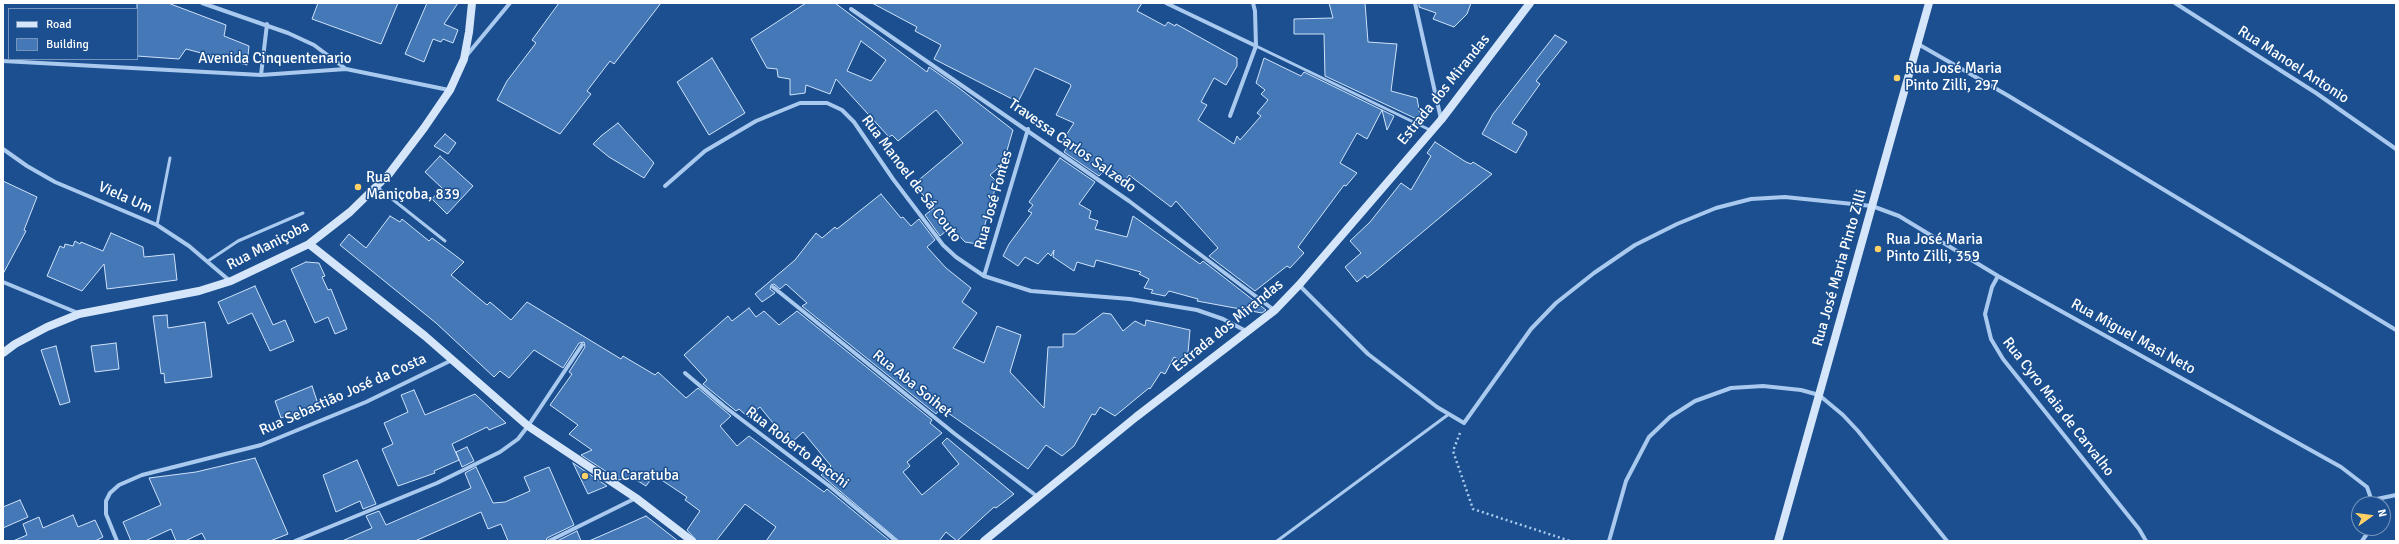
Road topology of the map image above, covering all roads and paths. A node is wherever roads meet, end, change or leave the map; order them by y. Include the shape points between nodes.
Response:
1 (202, 3) edge
2 (472, 3) edge
3 (510, 3) edge
4 (1166, 3) edge
5 (1253, 3) edge
6 (1415, 3) edge
7 (1530, 3) edge
8 (1929, 3) edge
9 (2175, 3) edge
10 (851, 9) dead end
11 (267, 24) junction
12 (1918, 44) junction
13 (1256, 46) junction
14 (464, 59) junction
15 (3, 61) edge
16 (346, 69) junction
17 (261, 75) junction
18 (450, 90) junction
19 (1230, 116) dead end
20 (1441, 120) junction
21 (1028, 130) junction
22 (1430, 130) junction
23 (3, 149) edge
24 (2396, 149) edge
25 (170, 158) dead end
26 (376, 186) junction
27 (665, 186) dead end
28 (1872, 206) junction
29 (303, 212) dead end
30 (157, 225) junction
31 (445, 241) dead end
32 (309, 244) junction
33 (208, 261) junction
34 (984, 276) junction
35 (1998, 276) junction
36 (231, 281) junction
37 (3, 282) edge
38 (1300, 285) junction
39 (772, 287) dead end
40 (1275, 310) junction
41 (80, 314) junction
42 (2396, 330) edge
43 (1248, 332) junction
44 (582, 345) dead end
45 (3, 353) edge
46 (452, 360) junction
47 (685, 373) dead end
48 (1819, 395) junction
49 (1449, 414) junction
50 (1464, 423) junction
51 (528, 426) junction
52 (2370, 496) edge
53 (1039, 497) junction
54 (636, 498) junction
55 (117, 541) edge
56 (295, 541) edge
57 (549, 541) edge
58 (692, 541) edge
59 (896, 541) edge
60 (984, 541) edge
61 (1277, 541) edge
62 (1570, 541) edge
63 (1609, 541) edge
64 (1778, 541) edge
65 (1947, 541) edge
66 (2146, 541) edge

1 - 11 street
2 - 14 street, Rua Maniçoba
3 - 14 street
4 - 13 street
5 - 13 street
6 - 20 street
7 - 20 street, Estrada dos Mirandas
8 - 12 street, Rua José Maria Pinto Zilli
9 - 24 street, Rua Manoel Antonio via 2316,93
10 - 21 street, Travessa Carlos Salzedo
11 - 16 street via 314,45
11 - 17 street
12 - 28 street, Rua José Maria Pinto Zilli
12 - 42 street via 2021,103
13 - 19 street
13 - 22 lane
14 - 18 street, Rua Maniçoba
15 - 17 street, Avenida Cinquentenario
16 - 17 street, Avenida Cinquentenario
16 - 18 street, Avenida Cinquentenario
18 - 26 street, Rua Maniçoba via 424,128
20 - 22 street, Estrada dos Mirandas
21 - 34 street, Rua José Fontes
21 - 40 street, Travessa Carlos Salzedo via 1129,201
22 - 38 street, Estrada dos Mirandas
23 - 30 street, Viela Um via 55,182
25 - 30 lane
26 - 31 lane
26 - 32 street, Rua Maniçoba via 350,212
27 - 34 street, Rua Manoel de Sá Couto via 705,150 756,121 800,103 827,103 842,110 854,122 893,180 944,245 956,257
28 - 35 street, Rua Miguel Masi Neto via 1899,216
28 - 48 street, Rua José Maria Pinto Zilli
28 - 50 street, Rua Miguel Masi Neto via 1784,197 1751,200 1709,211 1635,245 1556,303 1531,329
29 - 33 lane via 238,241
30 - 33 street, Viela Um
32 - 36 street, Rua Maniçoba
32 - 46 street
33 - 36 street, Viela Um
34 - 43 street, Rua Manoel de Sá Couto via 1031,291 1130,299 1197,310 1223,319
35 - 52 street, Rua Miguel Masi Neto via 2341,467 2363,484
35 - 66 street, Rua Cyro Maia de Carvalho via 1992,287 1985,314 1991,339 2003,359
36 - 41 street, Rua Maniçoba via 199,291
37 - 41 street
38 - 40 street, Estrada dos Mirandas
38 - 49 street via 1368,354
39 - 53 street, Rua Aba Soihet via 954,434
40 - 43 street, Estrada dos Mirandas
41 - 45 street, Rua Maniçoba via 47,327
43 - 53 street, Estrada dos Mirandas via 1136,417
44 - 51 street
46 - 51 street
46 - 55 street, Rua Sebastião José da Costa via 366,402 262,445 142,475 119,485 106,501 106,514
47 - 59 street, Rua Roberto Bacchi
48 - 63 street via 1801,390 1763,386 1731,388 1695,401 1670,417 1649,437 1640,450 1626,481
48 - 64 street, Rua José Maria Pinto Zilli
48 - 65 street via 1858,431
49 - 50 street
49 - 61 lane
50 - 62 path via 1453,451 1472,509
51 - 54 street
51 - 56 street via 518,439 481,463
53 - 60 street, Estrada dos Mirandas
54 - 57 street
54 - 58 street

